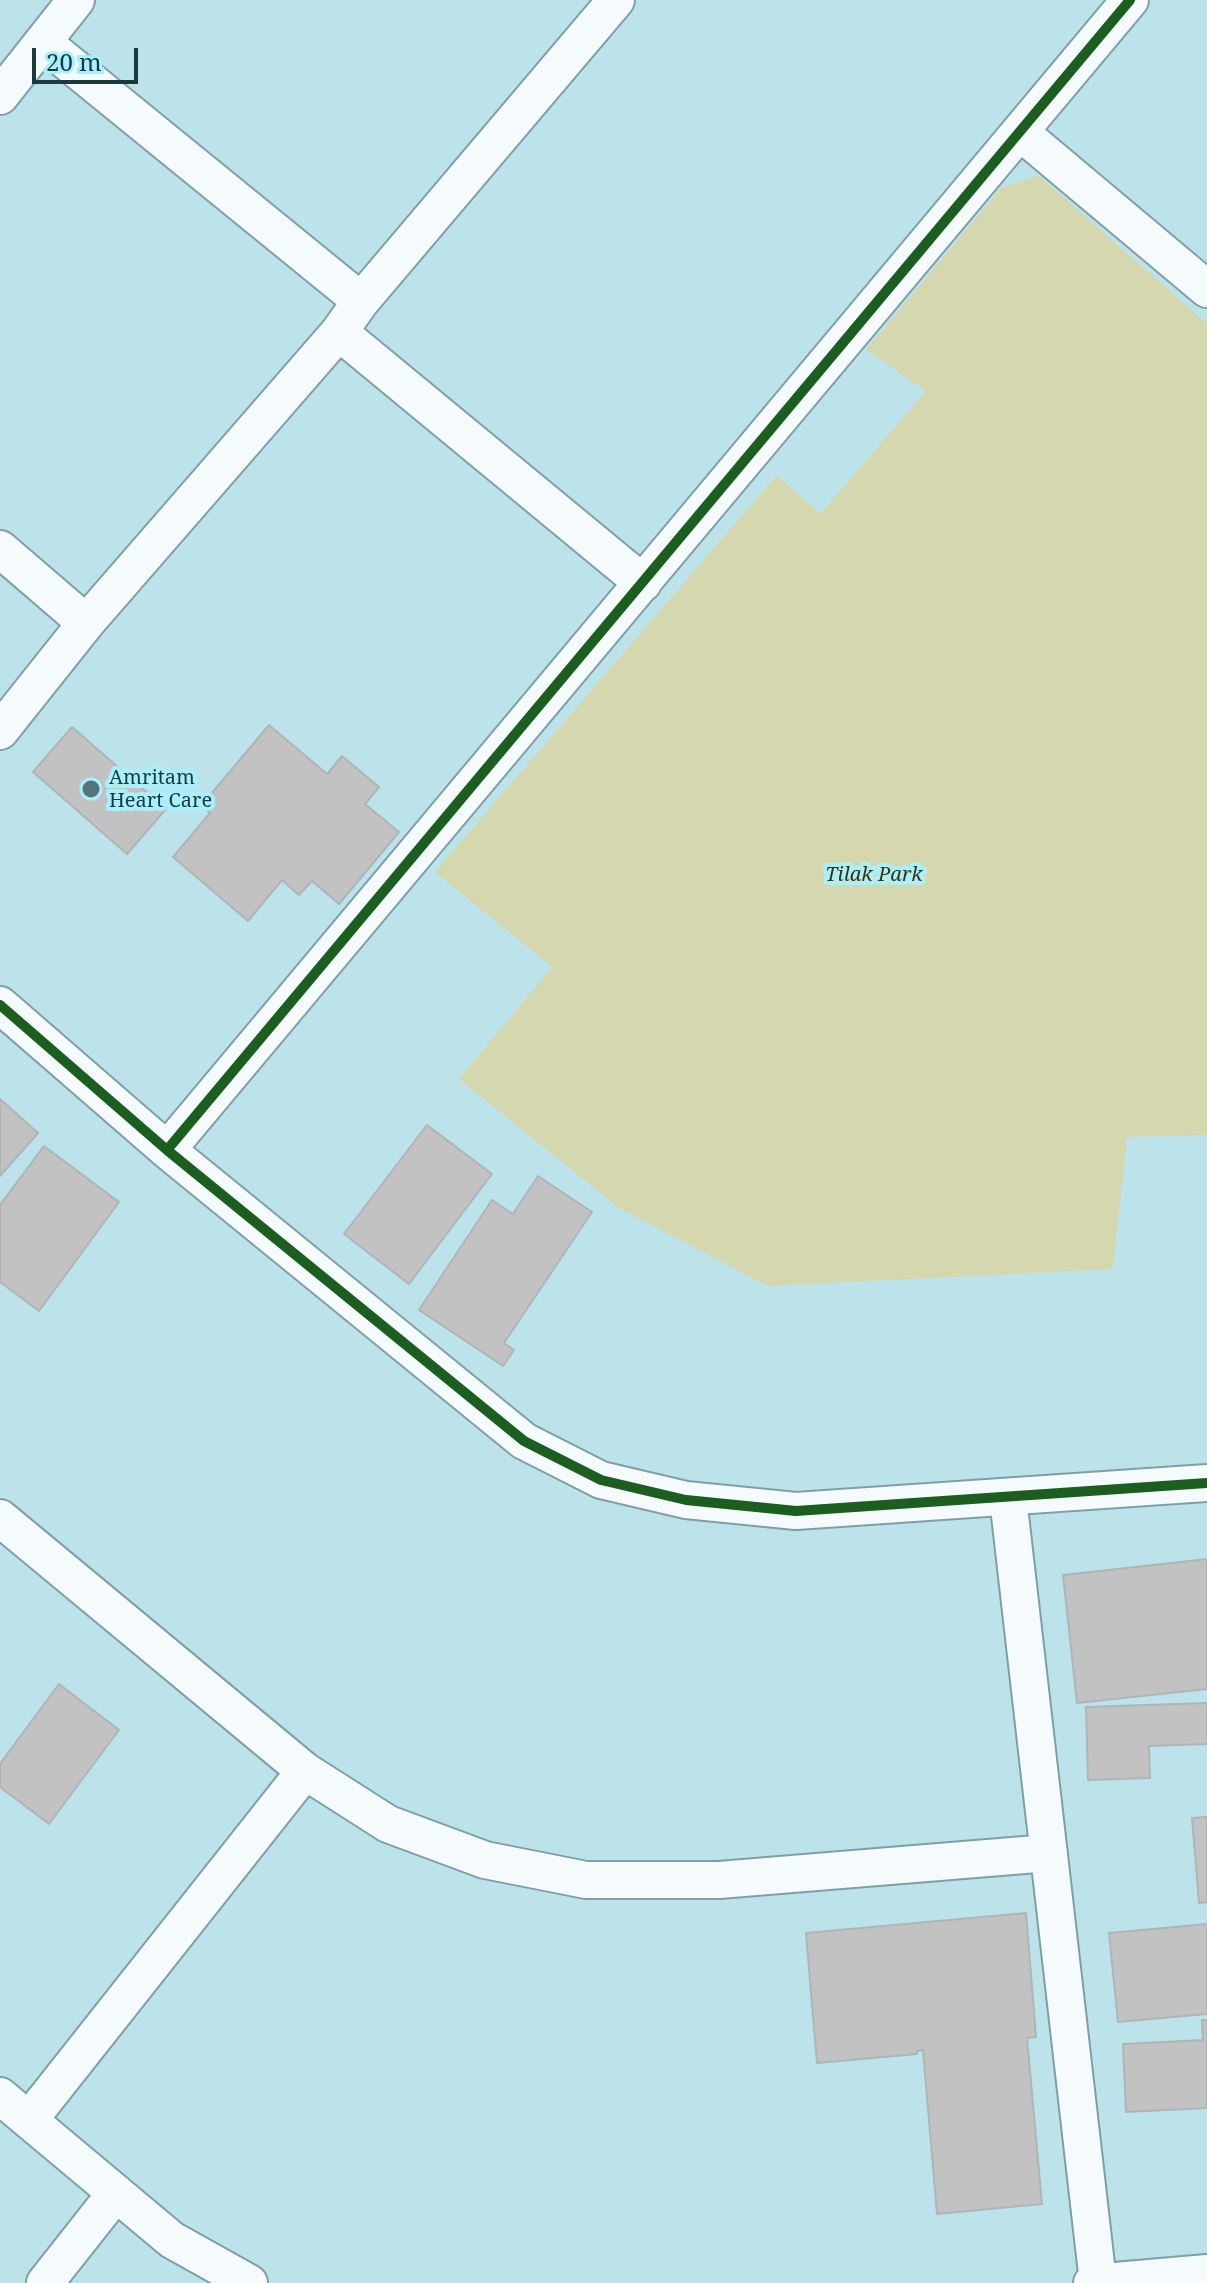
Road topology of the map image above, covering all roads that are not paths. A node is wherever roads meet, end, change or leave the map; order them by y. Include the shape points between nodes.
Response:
1 (616, 0) edge
2 (1130, 0) edge
3 (56, 15) edge
4 (0, 96) edge
5 (1020, 132) junction
6 (1207, 289) edge
7 (361, 301) junction
8 (339, 332) junction
9 (0, 549) edge
10 (643, 583) junction
11 (86, 623) junction
12 (0, 731) edge
13 (0, 1005) edge
14 (167, 1150) junction
15 (1207, 1483) edge
16 (1008, 1498) junction
17 (0, 1518) edge
18 (305, 1771) junction
19 (1049, 1853) junction
20 (0, 2096) edge
21 (29, 2120) junction
22 (116, 2193) junction
23 (1207, 2273) edge
24 (1098, 2282) edge
25 (45, 2283) edge
26 (249, 2283) edge
27 (1092, 2283) edge

1 - 7 street
2 - 5 street
3 - 4 street
3 - 7 street
5 - 6 street
5 - 10 street
7 - 8 street
8 - 10 street
8 - 11 street
9 - 11 street
10 - 14 street
11 - 12 street
13 - 14 street
14 - 16 street via 524,1441 601,1480 686,1500 796,1511
15 - 16 street
16 - 19 street
17 - 18 street
18 - 19 street via 388,1824 485,1860 586,1880 719,1880
18 - 21 street
19 - 24 street
20 - 21 street
21 - 22 street
22 - 25 street
22 - 26 street via 172,2240
23 - 24 street
24 - 27 street

